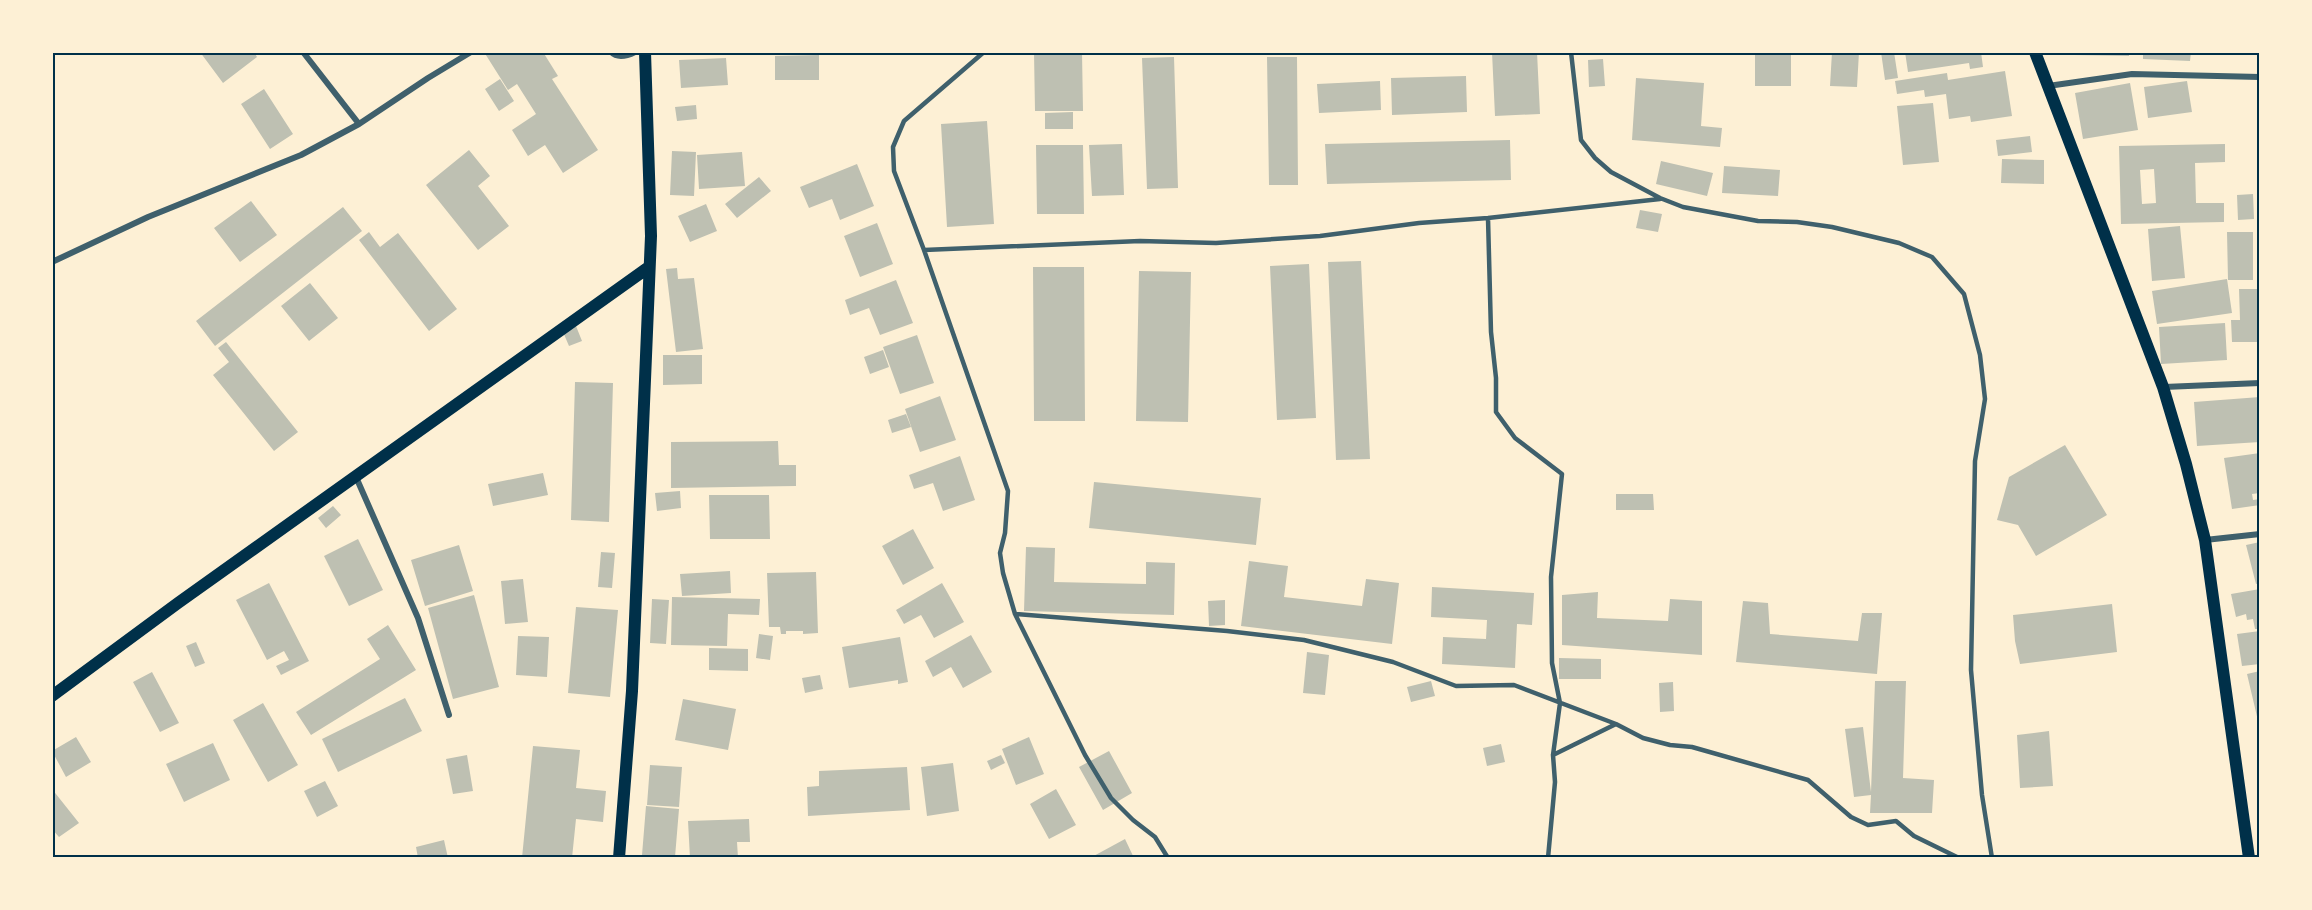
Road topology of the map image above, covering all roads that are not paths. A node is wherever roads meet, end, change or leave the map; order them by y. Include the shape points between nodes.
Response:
1 (303, 52) edge
2 (471, 52) edge
3 (611, 52) edge
4 (635, 52) edge
5 (645, 52) edge
6 (984, 52) edge
7 (1571, 52) edge
8 (2035, 52) edge
9 (2259, 77) edge
10 (2047, 86) junction
11 (360, 124) junction
12 (1660, 198) junction
13 (1488, 218) junction
14 (924, 250) junction
15 (52, 262) edge
16 (649, 267) junction
17 (2259, 383) edge
18 (2163, 387) junction
19 (355, 477) junction
20 (2259, 534) edge
21 (2205, 540) junction
22 (1015, 614) junction
23 (52, 696) edge
24 (1560, 703) junction
25 (449, 715) dead end
26 (1616, 724) junction
27 (1553, 755) junction
28 (619, 858) edge
29 (1168, 858) edge
30 (1548, 858) edge
31 (1959, 858) edge
32 (1992, 858) edge
33 (2249, 858) edge

1 - 11 street
2 - 11 street
3 - 4 street via 626,57
5 - 16 main road
6 - 14 lane via 904,121 893,147 894,171
7 - 12 lane via 1581,140 1611,172
8 - 10 main road
9 - 10 street via 2132,74
10 - 18 main road
11 - 15 street via 301,155 148,217
12 - 13 lane
12 - 32 lane via 1712,213 1832,227 1899,243 1932,257 1964,294 1980,355 1986,399 1975,461 1971,670
13 - 14 lane via 1216,243 1140,241
13 - 24 lane via 1496,412 1515,438 1562,474 1551,577 1552,663
14 - 22 lane via 1008,491 1000,553
16 - 19 main road
16 - 28 main road via 632,691
17 - 18 street
18 - 21 main road
19 - 23 main road
19 - 25 street via 418,618
20 - 21 street
21 - 33 main road
22 - 24 lane via 1304,640 1393,662 1456,686 1514,685
22 - 29 lane via 1085,755 1111,798 1155,837
24 - 26 lane
24 - 27 lane
26 - 27 lane
26 - 31 lane via 1643,738 1692,747 1808,780 1851,817 1868,825 1896,821 1914,836
27 - 30 lane via 1555,782

